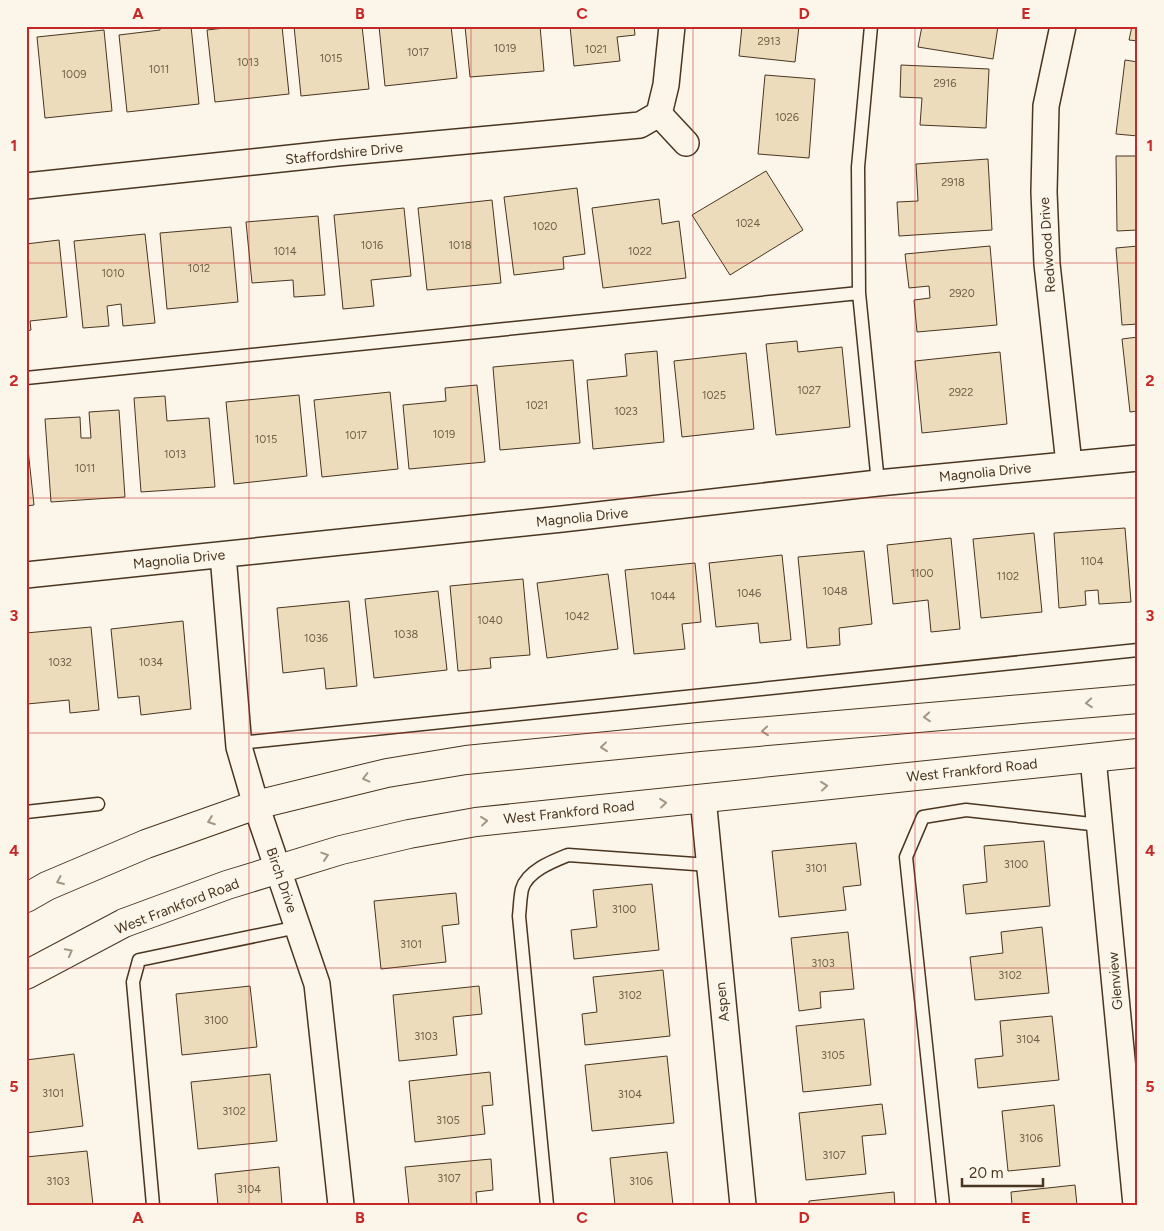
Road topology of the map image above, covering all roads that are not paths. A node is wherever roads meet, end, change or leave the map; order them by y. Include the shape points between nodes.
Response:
1 (672, 26) edge
2 (870, 26) edge
3 (1063, 26) edge
4 (659, 114) junction
5 (686, 143) dead end
6 (26, 186) edge
7 (859, 293) junction
8 (26, 378) edge
9 (1138, 458) edge
10 (1069, 464) junction
11 (878, 483) junction
12 (223, 555) junction
13 (26, 575) edge
14 (1138, 650) edge
15 (1138, 699) edge
16 (239, 743) junction
17 (1138, 753) edge
18 (1093, 758) junction
19 (703, 798) junction
20 (98, 804) dead end
21 (256, 804) junction
22 (26, 812) edge
23 (1100, 825) junction
24 (709, 865) junction
25 (279, 871) junction
26 (26, 898) edge
27 (298, 927) junction
28 (26, 975) edge
29 (153, 1205) edge
30 (340, 1205) edge
31 (547, 1205) edge
32 (743, 1205) edge
33 (943, 1205) edge
34 (1136, 1205) edge

1 - 4 street via 666,85
2 - 7 lane via 858,167
3 - 10 street, Redwood Drive via 1046,106 1044,192 1047,264
4 - 5 street
4 - 6 street, Staffordshire Drive via 640,125
7 - 8 lane
7 - 11 lane
9 - 10 street, Magnolia Drive
10 - 11 street, Magnolia Drive
11 - 12 street, Magnolia Drive
12 - 13 street, Magnolia Drive
12 - 16 street, Birch Drive
14 - 16 lane
15 -> 21 main road via 466,760 387,773
16 - 21 street, Birch Drive
17 - 18 main road, West Frankford Road
19 -> 18 main road, West Frankford Road
18 - 23 street, Glenview
19 - 24 street, Aspen
25 -> 19 main road, West Frankford Road via 342,850 476,822
20 - 22 lane
21 - 25 street, Birch Drive
21 -> 26 main road via 146,844
23 - 33 lane via 966,810 923,817 906,857
23 - 34 street, Glenview
24 - 31 lane via 568,855 547,863 522,887 519,916
24 - 32 street, Aspen
25 - 27 street, Birch Drive
28 -> 25 main road, West Frankford Road via 124,923 227,885
27 - 29 lane via 140,960 133,982
27 - 30 street, Birch Drive via 317,984

